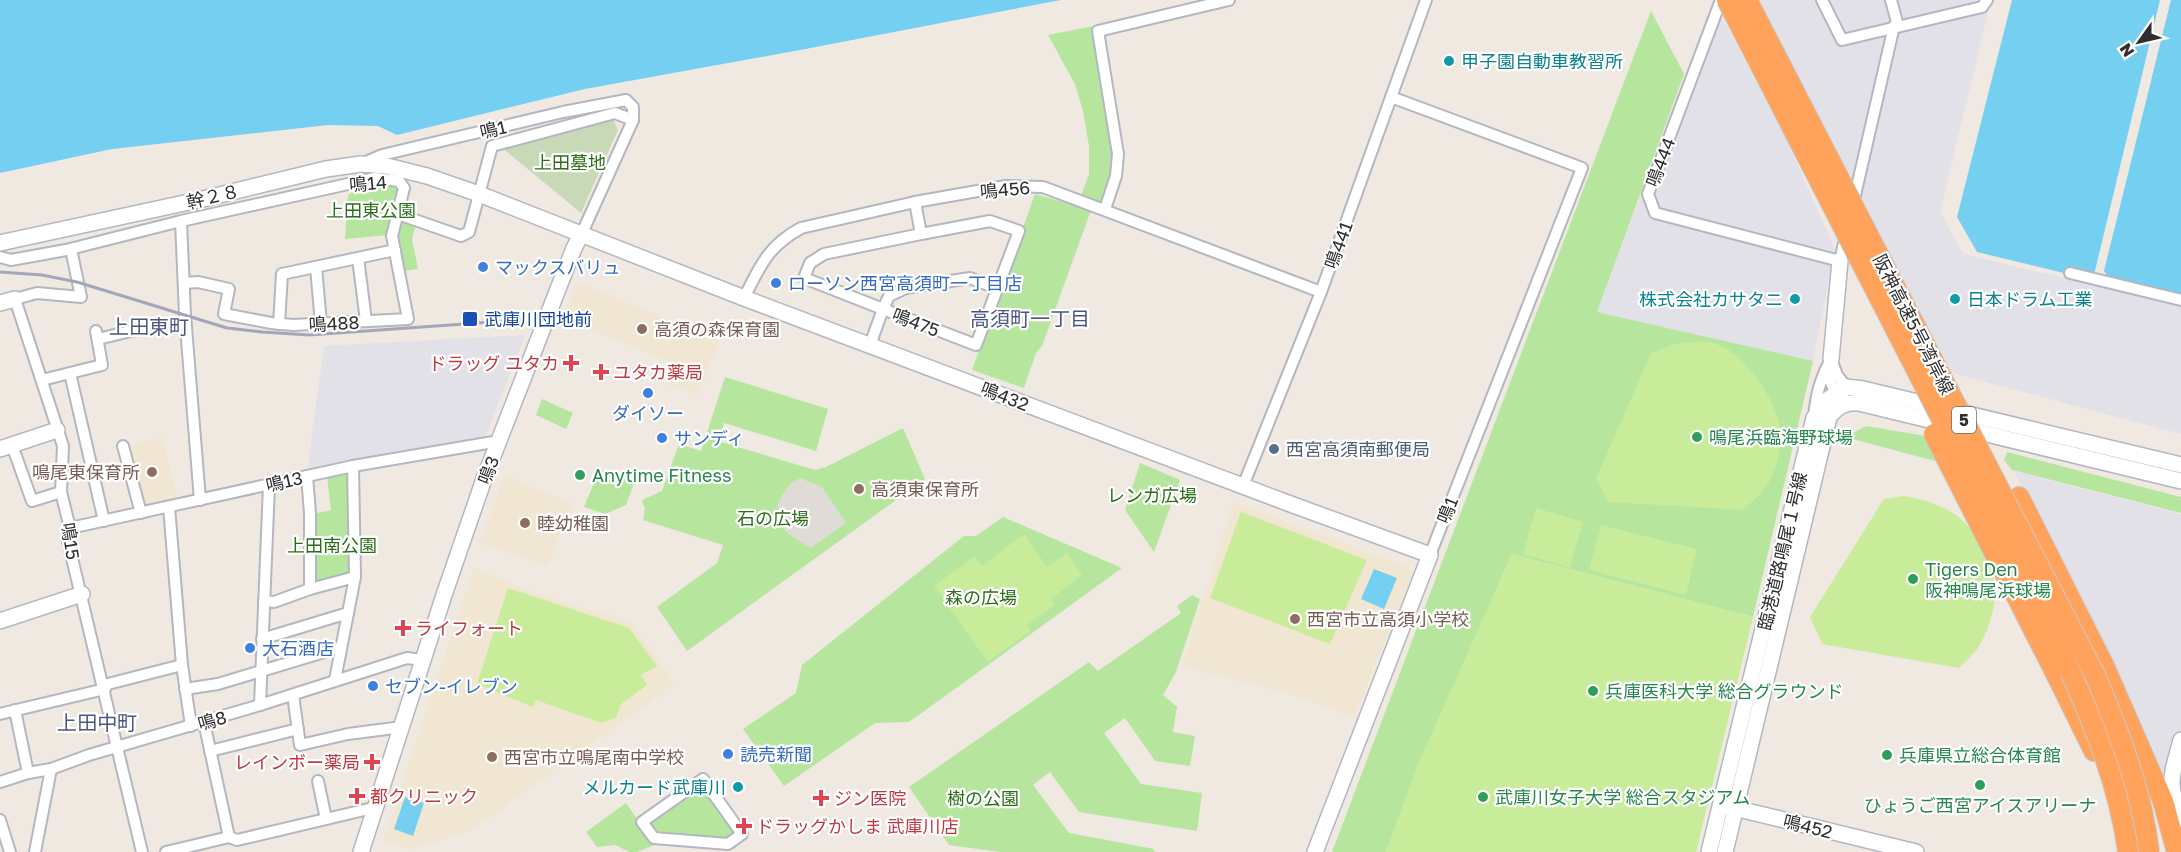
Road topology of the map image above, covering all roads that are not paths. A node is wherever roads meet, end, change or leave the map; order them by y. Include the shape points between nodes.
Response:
1 (1229, 0) edge
2 (1426, 0) edge
3 (1721, 0) edge
4 (1727, 0) edge
5 (1747, 0) edge
6 (1822, 0) edge
7 (1891, 0) edge
8 (1987, 0) edge
9 (1896, 26) junction
10 (1391, 97) junction
11 (633, 120) junction
12 (1799, 142) junction
13 (361, 164) junction
14 (479, 194) junction
15 (915, 202) junction
16 (1105, 209) junction
17 (398, 214) junction
18 (181, 221) junction
19 (582, 233) junction
20 (921, 234) junction
21 (0, 243) edge
22 (71, 249) junction
23 (395, 250) junction
24 (0, 257) edge
25 (358, 258) junction
26 (1840, 261) junction
27 (316, 267) junction
28 (2070, 273) dead end
29 (185, 283) junction
30 (996, 288) junction
31 (1321, 292) junction
32 (744, 297) junction
33 (2181, 300) edge
34 (7, 301) edge
35 (883, 309) junction
36 (366, 321) junction
37 (279, 324) junction
38 (321, 324) junction
39 (135, 330) dead end
40 (870, 345) junction
41 (1928, 350) junction
42 (1828, 365) junction
43 (70, 373) junction
44 (42, 380) junction
45 (1844, 394) junction
46 (1814, 418) junction
47 (57, 430) junction
48 (499, 441) junction
49 (123, 446) dead end
50 (6, 447) edge
51 (2181, 465) edge
52 (353, 466) junction
53 (307, 476) junction
54 (2181, 481) edge
55 (269, 485) junction
56 (1243, 486) junction
57 (61, 492) junction
58 (200, 500) junction
59 (169, 507) junction
60 (141, 513) junction
61 (104, 521) junction
62 (70, 528) junction
63 (1430, 555) junction
64 (355, 578) junction
65 (310, 589) junction
66 (82, 594) junction
67 (264, 602) junction
68 (348, 613) junction
69 (0, 621) edge
70 (262, 639) junction
71 (341, 647) junction
72 (423, 660) junction
73 (182, 665) junction
74 (261, 673) junction
75 (335, 680) junction
76 (104, 687) junction
77 (185, 689) junction
78 (293, 695) junction
79 (260, 705) junction
80 (15, 710) junction
81 (0, 714) edge
82 (204, 722) junction
83 (191, 726) junction
84 (402, 727) junction
85 (298, 729) junction
86 (2181, 740) edge
87 (118, 747) junction
88 (210, 752) junction
89 (51, 770) junction
90 (28, 773) junction
91 (318, 781) dead end
92 (0, 782) edge
93 (377, 807) junction
94 (1719, 809) junction
95 (1735, 813) junction
96 (326, 819) junction
97 (2181, 819) edge
98 (1, 826) edge
99 (233, 838) junction
100 (654, 838) joint
101 (10, 852) edge
102 (35, 852) edge
103 (142, 852) edge
104 (166, 852) edge
105 (237, 852) edge
106 (361, 852) edge
107 (1315, 852) edge
108 (1709, 852) edge
109 (1725, 852) edge
110 (1872, 852) edge
111 (1916, 852) edge
112 (2120, 852) edge
113 (2128, 852) edge
114 (2149, 852) edge
115 (2177, 852) edge

1 - 16 street via 1098,31 1118,154 1116,176
2 - 10 street, 鳴441
3 - 26 street, 鳴444 via 1648,194 1655,213
4 - 12 highway, 阪神高速5号湾岸線 / 5, bridge
5 - 41 highway, 阪神高速5号湾岸線 / 5, bridge
6 - 9 street via 1842,40
7 - 9 street
8 - 9 street via 1982,7
9 - 26 street
10 - 31 street, 鳴441
10 - 63 street, 鳴1 via 1582,168
11 - 13 street, 鳴1 via 633,107 626,100 382,155
11 - 14 street, 鳴14 via 615,113 492,146
11 - 19 street, 鳴3
12 - 112 highway, 5, bridge via 1911,389 2086,733 2103,772
12 - 113 highway, 阪神高速5号湾岸線 / 5, bridge via 2070,671 2103,748
13 - 14 street, 幹２８ via 427,176
13 - 21 street, 幹２８
14 - 17 street, 鳴14 via 469,232 461,236
14 - 19 street, 鳴432
15 - 16 street, 鳴456 via 1006,186 1043,187
15 - 20 street
15 - 32 street, 鳴456 via 826,221 786,236 764,258
16 - 31 street, 鳴456
17 - 18 street, 鳴14 via 404,188 399,181 375,178
17 - 23 street, 鳴488 via 392,236
18 - 22 street, 鳴14
18 - 29 street
19 - 32 street, 鳴432
19 - 48 street, 鳴3
20 - 30 street, 鳴475 via 990,221 1019,231
20 - 35 street via 824,254 810,263 804,278
22 - 24 street, 鳴14 via 11,260
22 - 34 street, 鳴15 via 81,297 38,293
23 - 25 street
23 - 36 street, 鳴488 via 408,319
25 - 27 street
25 - 36 street
26 - 42 street
27 - 37 street via 282,274
27 - 38 street
28 - 33 street
29 - 37 street, 鳴488 via 198,282 229,290 224,314
29 - 58 street
30 - 35 street via 970,278 906,288 889,296
30 - 35 street, 鳴475 via 976,345
31 - 56 street, 鳴441
32 - 40 street, 鳴432
34 - 44 street, 鳴15
35 - 40 street
36 - 38 street, 鳴488
37 - 38 street, 鳴488
39 - 43 street via 97,335 102,365
40 - 56 street, 鳴432
41 - 114 highway, 阪神高速5号湾岸線 / 5, bridge via 2095,675 2136,784
41 - 115 highway, 5, bridge via 2019,497 2094,645 2163,801
42 - 45 street
42 - 46 street via 1815,397
43 - 44 street
43 - 61 street
44 - 47 street, 鳴15
45 - 46 street, 臨港道路鳴尾１号線 via 1827,400
45 - 51 street via 1863,389
45 - 54 street
45 - 95 street, 臨港道路鳴尾１号線 via 1843,404 1829,417
46 - 94 street, 臨港道路鳴尾１号線
47 - 50 street
47 - 57 street, 鳴15 via 63,446
48 - 52 street, 鳴13
48 - 72 street, 鳴3
49 - 60 street
50 - 57 street via 32,501
52 - 53 street, 鳴13
52 - 64 street
53 - 55 street, 鳴13
53 - 65 street
55 - 58 street, 鳴13
55 - 67 street
56 - 63 street, 鳴432
57 - 62 street, 鳴15
58 - 59 street, 鳴13
59 - 60 street, 鳴13
59 - 73 street
60 - 61 street, 鳴13
61 - 62 street, 鳴13
62 - 66 street, 鳴15 via 68,537
63 - 107 street, 鳴1
64 - 65 street
64 - 68 street
65 - 67 street
66 - 69 street
66 - 76 street, 鳴15
67 - 70 street
68 - 70 street
68 - 71 street
70 - 74 street
71 - 74 street
71 - 75 street
72 - 75 street, 鳴8 via 407,658
72 - 84 street, 鳴3
73 - 76 street
73 - 77 street
74 - 77 street
74 - 79 street
75 - 78 street, 鳴8
76 - 80 street
76 - 87 street, 鳴15
77 - 83 street
78 - 79 street, 鳴8
78 - 85 street
79 - 82 street, 鳴8
80 - 81 street
80 - 90 street
82 - 83 street, 鳴8
82 - 88 street
83 - 87 street, 鳴8
84 - 85 street via 348,734 300,746
84 - 93 street, 鳴3
85 - 88 street
86 - 97 street via 2171,773 2172,795
87 - 89 street, 鳴8
87 - 103 street, 鳴15
88 - 99 street
89 - 90 street, 鳴8
89 - 102 street
90 - 92 street, 鳴8
91 - 96 street
93 - 96 street
93 - 106 street, 鳴3
94 - 95 street
94 - 108 street, 臨港道路鳴尾１号線
95 - 109 street, 臨港道路鳴尾１号線
95 - 110 street, 鳴452
95 - 111 street, 鳴452
96 - 99 street
98 - 101 street
99 - 104 street
99 - 105 street
100 - 100 street via 642,822 703,779 742,834 728,844

